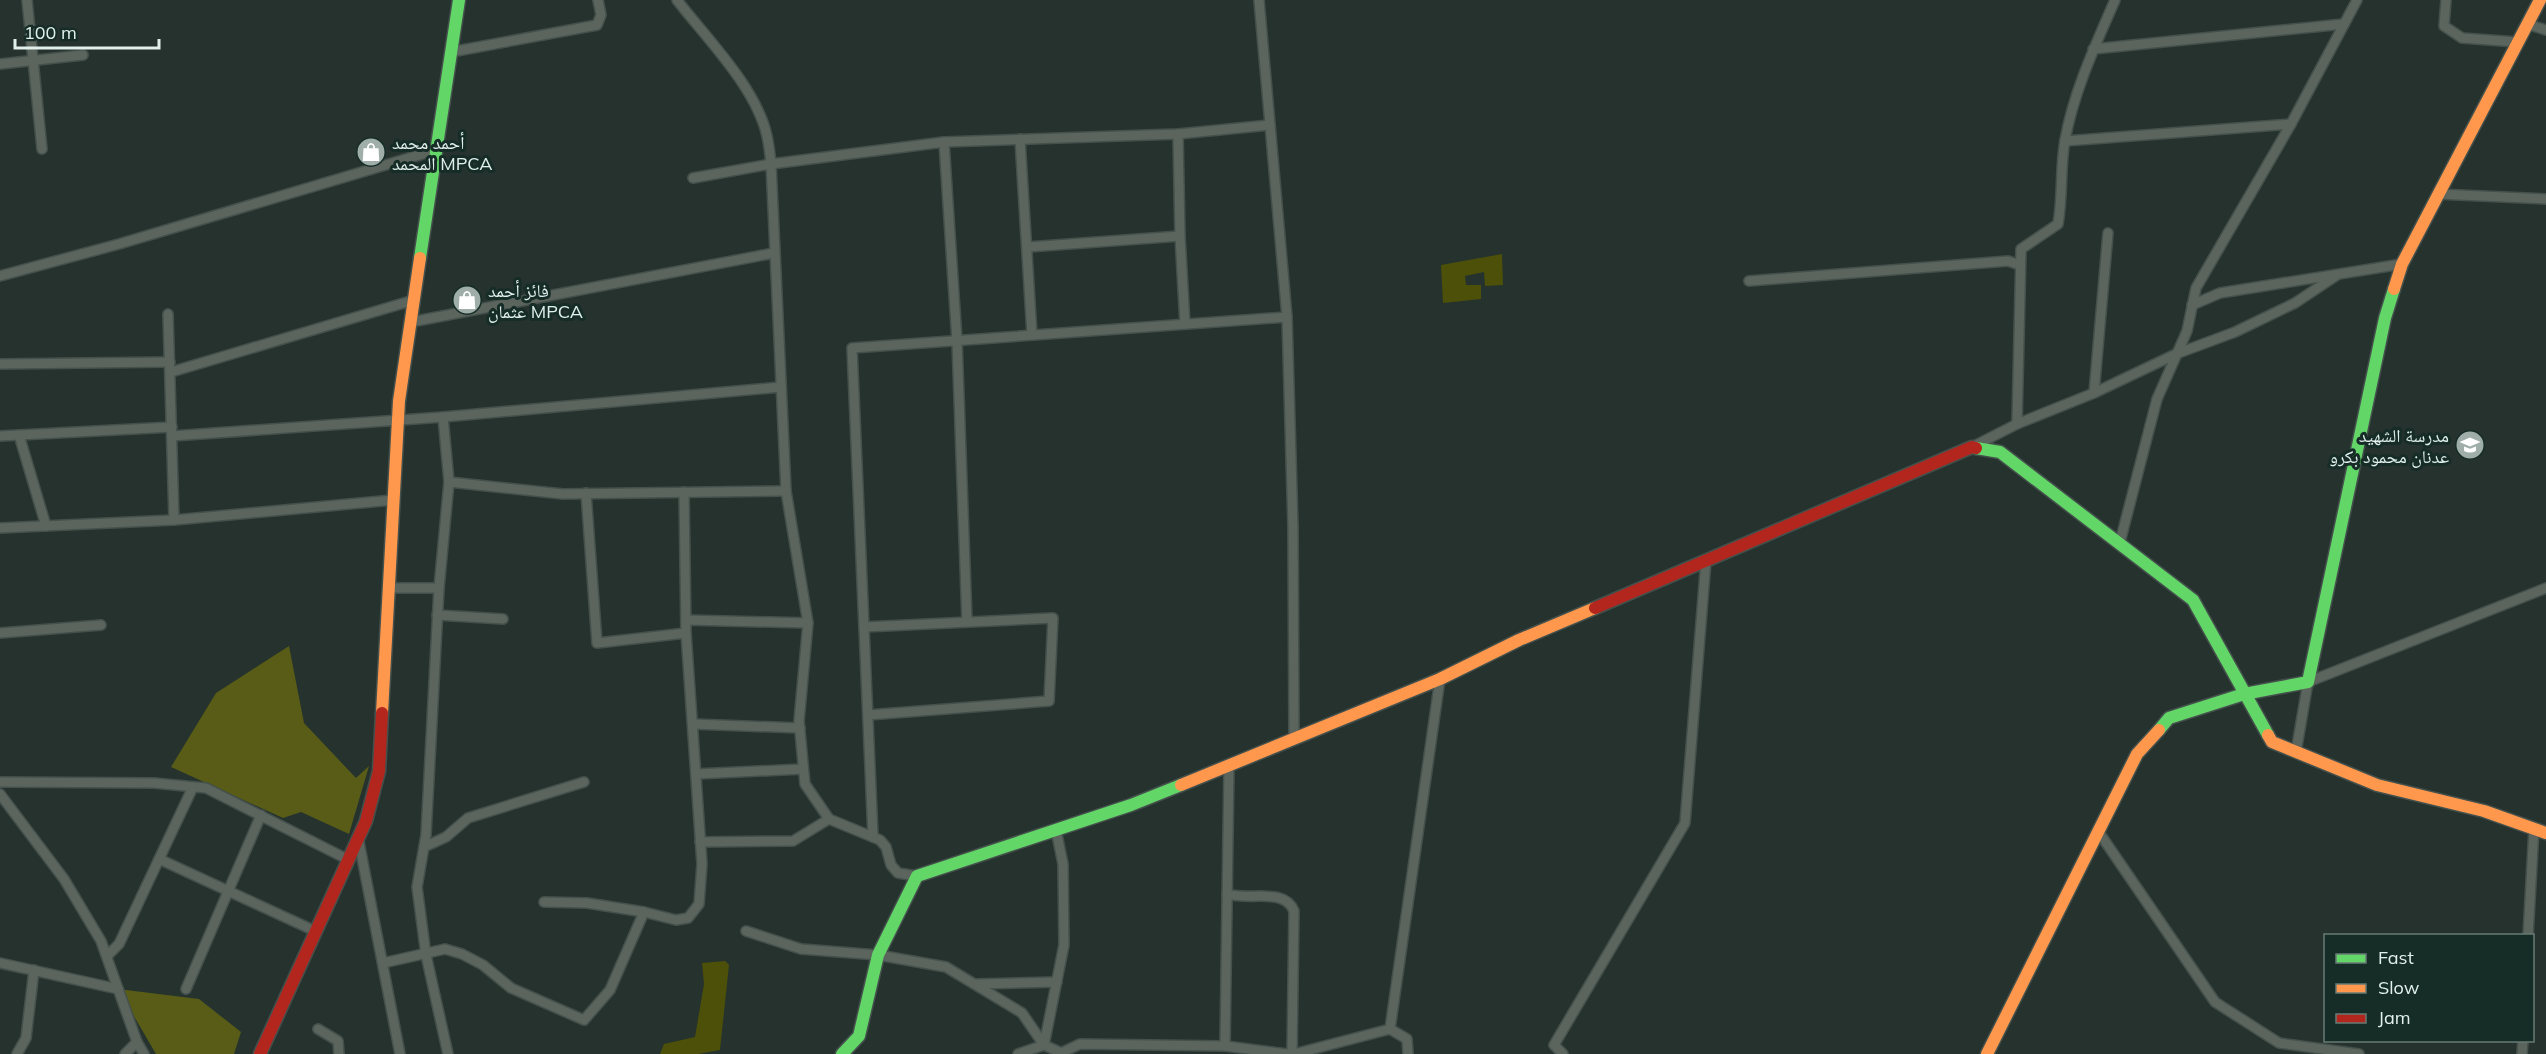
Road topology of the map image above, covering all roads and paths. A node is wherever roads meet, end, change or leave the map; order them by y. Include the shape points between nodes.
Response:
1 (27, 0) edge
2 (459, 0) edge
3 (598, 0) edge
4 (677, 0) edge
5 (1259, 0) edge
6 (2115, 0) edge
7 (2357, 0) edge
8 (2446, 0) edge
9 (2540, 0) edge
10 (2344, 24) junction
11 (2527, 24) junction
12 (2546, 30) edge
13 (2517, 42) junction
14 (2093, 49) junction
15 (451, 52) junction
16 (83, 55) dead end
17 (33, 60) junction
18 (0, 64) edge
19 (2291, 124) junction
20 (1270, 125) junction
21 (1178, 134) junction
22 (1020, 139) junction
23 (2065, 141) junction
24 (944, 142) junction
25 (42, 149) dead end
26 (436, 150) junction
27 (771, 164) junction
28 (693, 178) dead end
29 (2437, 194) junction
30 (2546, 199) edge
31 (2108, 233) dead end
32 (1180, 236) junction
33 (1028, 247) junction
34 (774, 253) junction
35 (2402, 264) junction
36 (2020, 265) junction
37 (2337, 275) junction
38 (0, 276) edge
39 (1749, 281) dead end
40 (414, 300) junction
41 (2192, 305) junction
42 (168, 314) dead end
43 (1287, 317) junction
44 (411, 322) junction
45 (1185, 324) junction
46 (1032, 335) junction
47 (957, 340) junction
48 (2176, 354) junction
49 (170, 362) junction
50 (0, 364) edge
51 (171, 372) junction
52 (781, 387) junction
53 (2094, 393) junction
54 (443, 417) junction
55 (398, 419) junction
56 (2017, 424) junction
57 (172, 431) junction
58 (20, 435) junction
59 (0, 436) edge
60 (1972, 447) junction
61 (449, 482) junction
62 (786, 491) junction
63 (684, 492) junction
64 (586, 493) junction
65 (393, 500) junction
66 (174, 520) junction
67 (46, 526) junction
68 (0, 528) edge
69 (2120, 542) junction
70 (1706, 560) junction
71 (389, 588) junction
72 (439, 588) junction
73 (2546, 588) edge
74 (438, 615) junction
75 (502, 619) dead end
76 (686, 620) junction
77 (967, 622) junction
78 (808, 623) junction
79 (101, 625) dead end
80 (864, 627) junction
81 (0, 633) edge
82 (686, 633) junction
83 (1440, 679) junction
84 (2308, 682) junction
85 (2244, 694) junction
86 (868, 714) junction
87 (693, 724) junction
88 (800, 728) junction
89 (1294, 739) junction
90 (2296, 752) junction
91 (1229, 765) junction
92 (803, 769) junction
93 (696, 774) junction
94 (0, 782) edge
95 (584, 782) dead end
96 (193, 787) junction
97 (0, 794) edge
98 (261, 815) junction
99 (829, 819) junction
100 (2534, 828) junction
101 (1056, 830) junction
102 (2098, 831) junction
103 (2546, 833) edge
104 (358, 837) junction
105 (873, 837) junction
106 (700, 842) junction
107 (424, 848) junction
108 (159, 859) junction
109 (347, 859) junction
110 (917, 876) junction
111 (228, 891) junction
112 (1227, 894) junction
113 (544, 902) dead end
114 (644, 912) junction
115 (315, 931) junction
116 (746, 931) dead end
117 (2528, 934) edge
118 (426, 955) junction
119 (878, 955) junction
120 (107, 956) junction
121 (0, 963) edge
122 (383, 963) junction
123 (34, 970) junction
124 (1057, 982) junction
125 (976, 984) junction
126 (118, 989) junction
127 (186, 989) dead end
128 (318, 1029) dead end
129 (1390, 1029) junction
130 (137, 1042) junction
131 (1044, 1045) junction
132 (1225, 1046) junction
133 (1198, 1050) edge
134 (1063, 1053) edge
135 (16, 1054) edge
136 (125, 1054) edge
137 (144, 1054) edge
138 (260, 1054) edge
139 (339, 1054) edge
140 (400, 1054) edge
141 (448, 1054) edge
142 (842, 1054) edge
143 (1018, 1054) edge
144 (1287, 1054) edge
145 (1293, 1054) edge
146 (1408, 1054) edge
147 (1563, 1054) edge
148 (1987, 1054) edge
149 (2359, 1054) edge

1 - 17 street
2 - 15 street
3 - 15 street via 601,15 597,25
4 - 27 street via 751,99 767,134
5 - 20 street
6 - 14 street
7 - 10 street
8 - 13 street via 2444,26 2462,38
9 - 11 street
10 - 14 street
10 - 19 street
11 - 12 street
11 - 13 street
13 - 29 street
14 - 23 street
15 - 26 street
16 - 17 street
17 - 18 street
17 - 25 street
19 - 23 street
19 - 41 street via 2196,288
20 - 21 street
20 - 43 street
21 - 22 street
21 - 32 street
22 - 24 street
22 - 33 street
23 - 36 street via 2058,224 2021,249
24 - 27 street
24 - 47 street
26 - 38 street
26 - 40 street
27 - 28 street
27 - 34 street
29 - 30 street
29 - 35 street
31 - 53 street
32 - 33 street
32 - 45 street
33 - 46 street
34 - 44 street
34 - 52 street
35 - 37 street
35 - 84 street via 2385,318
36 - 39 street via 2008,261
36 - 56 street
37 - 41 street via 2220,293
37 - 48 street via 2295,303 2235,332
40 - 44 street
40 - 51 street
41 - 48 street via 2187,331
42 - 49 street
43 - 45 street
43 - 89 street
44 - 55 street
45 - 46 street
46 - 47 street
47 - 77 street
47 - 80 street via 852,348
48 - 53 street
48 - 69 street via 2157,399
49 - 50 street
49 - 51 street
51 - 57 street
52 - 54 street
52 - 62 street
53 - 56 street
54 - 55 street
54 - 61 street
55 - 57 street
55 - 65 street
56 - 60 street
57 - 58 street
57 - 66 street
58 - 59 street
58 - 67 street
60 - 69 street via 2001,452
60 - 70 street
61 - 64 street
61 - 72 street
62 - 63 street
62 - 78 street
63 - 64 street
63 - 76 street
64 - 82 street via 597,643
65 - 66 street
65 - 71 street
66 - 67 street
67 - 68 street
69 - 85 street via 2193,600
70 - 83 street
70 - 147 street via 1685,823 1554,1045
71 - 72 street
71 - 104 street via 379,771
72 - 74 street
73 - 84 street
74 - 75 street
74 - 107 street
76 - 78 street
76 - 82 street
77 - 80 street
77 - 86 street via 1053,618 1049,701
78 - 88 street
79 - 81 street
80 - 86 street
82 - 87 street
83 - 89 street
83 - 129 street
84 - 85 street
84 - 90 street
85 - 90 street via 2272,742
85 - 102 street via 2169,718 2137,754
86 - 105 street
87 - 88 street
87 - 93 street
88 - 92 street
89 - 91 street
90 - 100 street via 2377,785 2484,811
91 - 101 street
91 - 112 street
92 - 93 street
92 - 99 street via 805,784
93 - 106 street
94 - 96 street
95 - 107 street via 468,818 446,837
96 - 98 street via 206,788
96 - 108 street
97 - 120 street via 64,879
98 - 109 street
98 - 111 street
99 - 105 street
99 - 106 street via 793,841
100 - 103 street
100 - 117 street
101 - 110 street
101 - 124 street via 1063,864 1064,945
102 - 148 street
102 - 149 street via 2216,1002 2279,1043
104 - 109 street
104 - 122 street
105 - 110 street via 886,848 898,873
106 - 114 street via 697,910 688,918 676,920
107 - 118 street via 417,887
108 - 111 street
108 - 120 street via 119,944
109 - 115 street
110 - 119 street
111 - 115 street
111 - 127 street
112 - 132 street
112 - 145 street via 1283,898 1294,911
113 - 114 street via 587,903
114 - 118 street via 610,990 584,1020 511,988 462,954 445,949
115 - 138 street
116 - 119 street via 801,949
118 - 122 street
118 - 141 street
119 - 125 street via 946,967
119 - 142 street via 859,1036
120 - 126 street
121 - 123 street
122 - 140 street
123 - 126 street
123 - 135 street via 26,1038
124 - 125 street
124 - 131 street
125 - 131 street via 1022,1013
126 - 130 street
128 - 139 street via 338,1041
129 - 145 street
129 - 146 street via 1407,1039
130 - 136 street
130 - 137 street
131 - 134 street
131 - 143 street
132 - 133 street
132 - 144 street
133 - 134 street via 1080,1044

